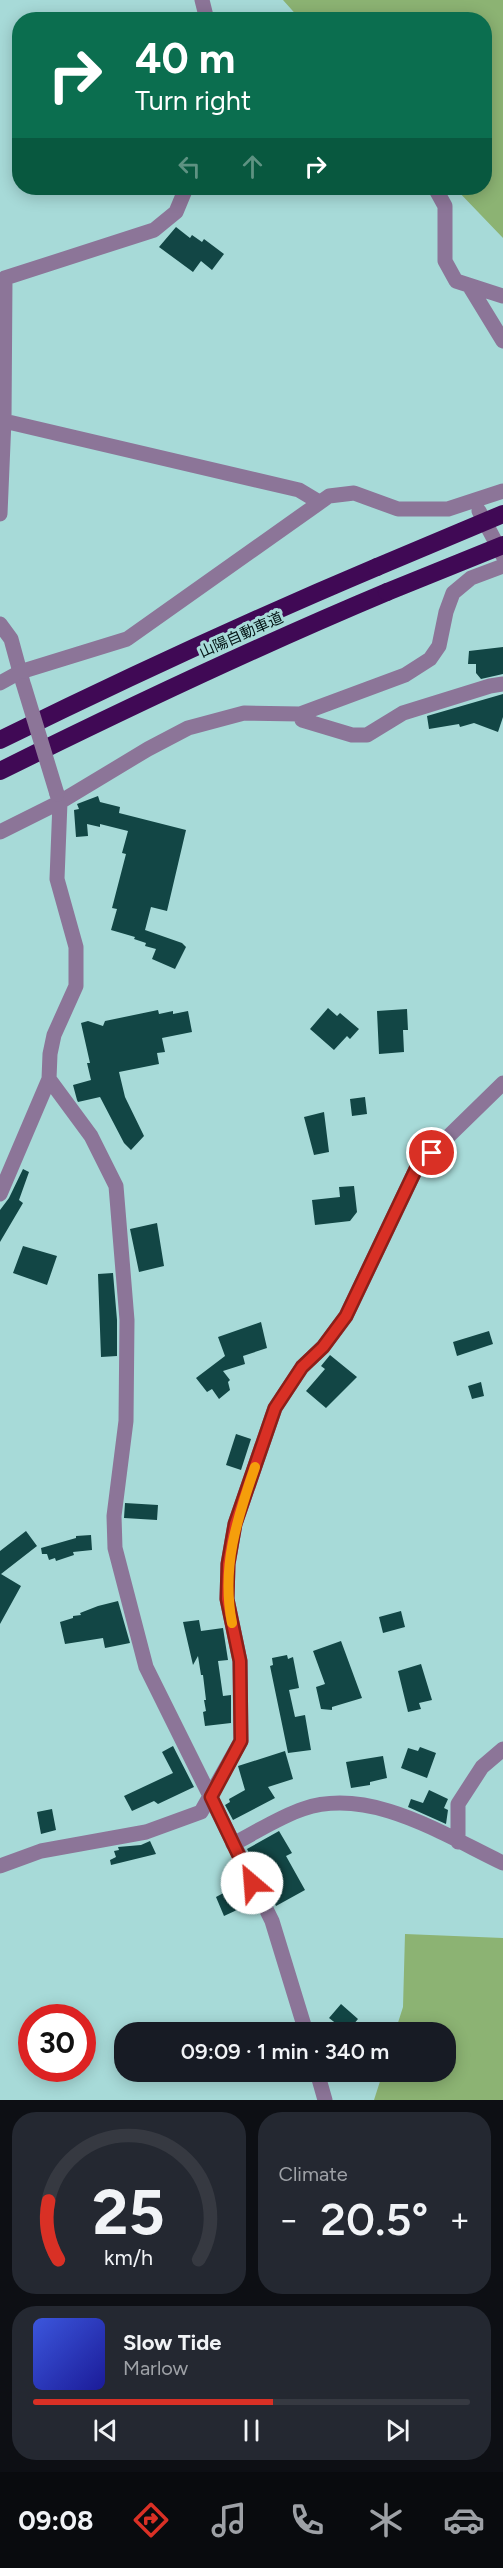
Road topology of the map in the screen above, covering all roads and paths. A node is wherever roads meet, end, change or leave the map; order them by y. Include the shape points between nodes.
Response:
1 (183, 195) edge
2 (439, 195) edge
3 (470, 287) junction
4 (503, 296) edge
5 (503, 341) edge
6 (2, 420) edge
7 (503, 491) edge
8 (320, 502) junction
9 (475, 502) junction
10 (0, 514) edge
11 (503, 514) edge
12 (503, 544) edge
13 (503, 556) edge
14 (503, 566) edge
15 (0, 624) edge
16 (22, 679) junction
17 (0, 683) edge
18 (503, 684) edge
19 (300, 714) junction
20 (0, 740) edge
21 (0, 771) edge
22 (58, 798) junction
23 (0, 832) edge
24 (49, 1079) junction
25 (503, 1083) edge
26 (0, 1194) edge
27 (503, 1749) edge
28 (211, 1797) junction
29 (458, 1842) junction
30 (233, 1844) junction
31 (503, 1863) edge
32 (0, 1866) edge
33 (303, 2022) edge
34 (320, 2082) edge
35 (325, 2100) edge

1 - 6 street via 176,212 154,230 5,278
2 - 3 street via 445,206 445,261 456,281
3 - 4 street
3 - 5 street
6 - 8 street via 298,490
6 - 10 street
7 - 9 street
8 - 9 street via 329,496 354,493 398,510 448,509
8 - 16 street via 127,639
9 - 13 street
11 - 20 highway, 山陽自動車道, bridge via 208,640
12 - 21 highway, 山陽自動車道, bridge via 266,643
14 - 19 street via 471,578 453,593 440,646 430,659 405,675
15 - 16 street via 11,639
16 - 17 street
16 - 22 street, bridge
18 - 19 street via 403,713 367,735 352,735 302,720
19 - 22 street via 244,713 188,728
22 - 23 street
22 - 24 street via 57,879 76,947 76,986 54,1035
24 - 26 street
24 - 28 street via 91,1136 116,1186 127,1320 126,1421 114,1516 116,1548 146,1667
25 - 28 street via 417,1167 346,1316 302,1367 275,1408 235,1524 228,1564 227,1599 240,1661 241,1741
27 - 29 street via 482,1767 458,1804
28 - 30 street
28 - 32 street via 201,1812 146,1832 41,1851
29 - 30 street via 385,1808 328,1803 302,1809
29 - 31 street
30 - 33 street via 272,1921
34 - 35 street

